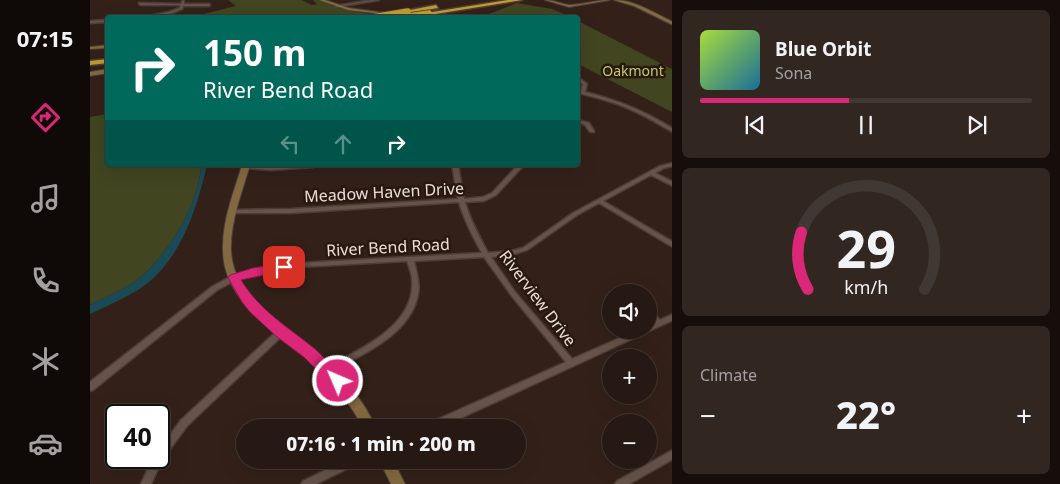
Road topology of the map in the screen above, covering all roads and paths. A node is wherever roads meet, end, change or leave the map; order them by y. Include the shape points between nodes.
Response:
1 (321, 0) edge
2 (370, 0) edge
3 (378, 0) edge
4 (487, 0) edge
5 (518, 0) edge
6 (549, 0) edge
7 (608, 0) edge
8 (616, 0) edge
9 (631, 0) edge
10 (183, 2) edge
11 (140, 4) dead end
12 (209, 5) dead end
13 (336, 6) junction
14 (408, 14) edge
15 (158, 15) edge
16 (105, 20) edge
17 (672, 20) edge
18 (90, 22) edge
19 (672, 24) edge
20 (105, 46) edge
21 (90, 48) edge
22 (105, 56) edge
23 (90, 58) edge
24 (105, 62) edge
25 (90, 64) edge
26 (105, 72) edge
27 (90, 74) edge
28 (580, 80) edge
29 (580, 92) edge
30 (583, 93) junction
31 (580, 122) edge
32 (672, 130) edge
33 (592, 131) dead end
34 (672, 164) edge
35 (246, 167) edge
36 (258, 167) edge
37 (285, 167) edge
38 (455, 167) edge
39 (519, 167) edge
40 (652, 173) junction
41 (672, 184) edge
42 (599, 201) junction
43 (462, 202) junction
44 (234, 211) junction
45 (672, 245) edge
46 (488, 255) junction
47 (410, 259) junction
48 (234, 278) junction
49 (672, 318) edge
50 (657, 321) edge
51 (660, 323) junction
52 (657, 324) edge
53 (280, 332) junction
54 (625, 339) edge
55 (571, 363) junction
56 (327, 370) junction
57 (90, 387) edge
58 (364, 419) edge
59 (448, 419) edge
60 (170, 442) edge
61 (672, 456) edge
62 (153, 469) edge
63 (337, 469) edge
64 (390, 469) edge
65 (146, 484) edge
66 (306, 484) edge
67 (398, 484) edge
68 (620, 484) edge

1 - 13 street
2 - 3 street
2 - 13 street
4 - 14 highway
5 - 14 highway, bridge
6 - 7 street via 570,6
8 - 19 street via 635,5
9 - 17 street
10 - 11 street
10 - 12 street
10 - 15 street via 181,8
13 - 14 street
16 - 18 street
20 - 21 street
22 - 23 highway
24 - 25 highway
26 - 27 street
28 - 30 street via 585,84
29 - 30 street
30 - 32 street via 640,110
31 - 33 street
34 - 40 street, River Bend Road
35 - 44 street
36 - 37 street
38 - 43 street, Riverview Drive
39 - 43 street, Meadow Haven Drive via 490,197
40 - 41 street
40 - 42 street, River Bend Road
42 - 45 street
42 - 46 street, River Bend Road via 525,249
43 - 44 street, Meadow Haven Drive
43 - 46 street, Riverview Drive via 475,235
44 - 48 street via 227,253
46 - 47 street, River Bend Road
46 - 55 street, Riverview Drive via 504,281
47 - 48 street, River Bend Road via 299,265
47 - 56 street via 416,288 408,314 378,343
48 - 53 street via 246,299
48 - 57 street, River Bend Road via 204,295
49 - 51 street
50 - 51 street
51 - 52 street
53 - 56 street
53 - 60 street via 184,423
54 - 55 street
55 - 59 street
56 - 58 street via 348,392
61 - 68 street
62 - 65 street
63 - 66 street
64 - 67 street

